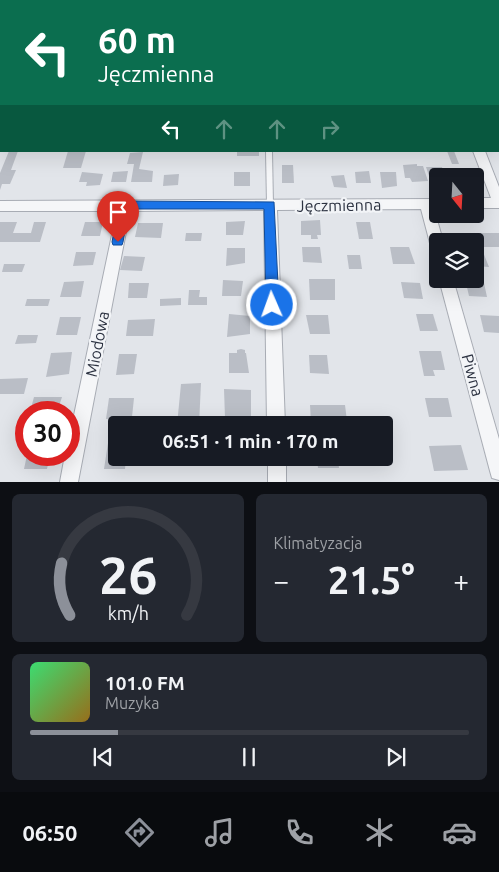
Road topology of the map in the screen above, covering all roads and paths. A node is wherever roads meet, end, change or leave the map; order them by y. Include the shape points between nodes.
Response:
1 (268, 152) edge
2 (479, 152) edge
3 (484, 203) edge
4 (499, 203) edge
5 (429, 204) edge
6 (125, 205) junction
7 (270, 205) junction
8 (0, 206) edge
9 (448, 288) edge
10 (276, 416) edge
11 (277, 466) edge
12 (499, 472) edge
13 (69, 482) edge
14 (277, 482) edge

1 - 7 lane
2 - 4 street
3 - 4 street
5 - 7 street, Jęczmienna
6 - 7 street, Jęczmienna
6 - 8 street, Jęczmienna
6 - 13 street, Miodowa
7 - 10 street
9 - 12 street, Piwna
11 - 14 street

